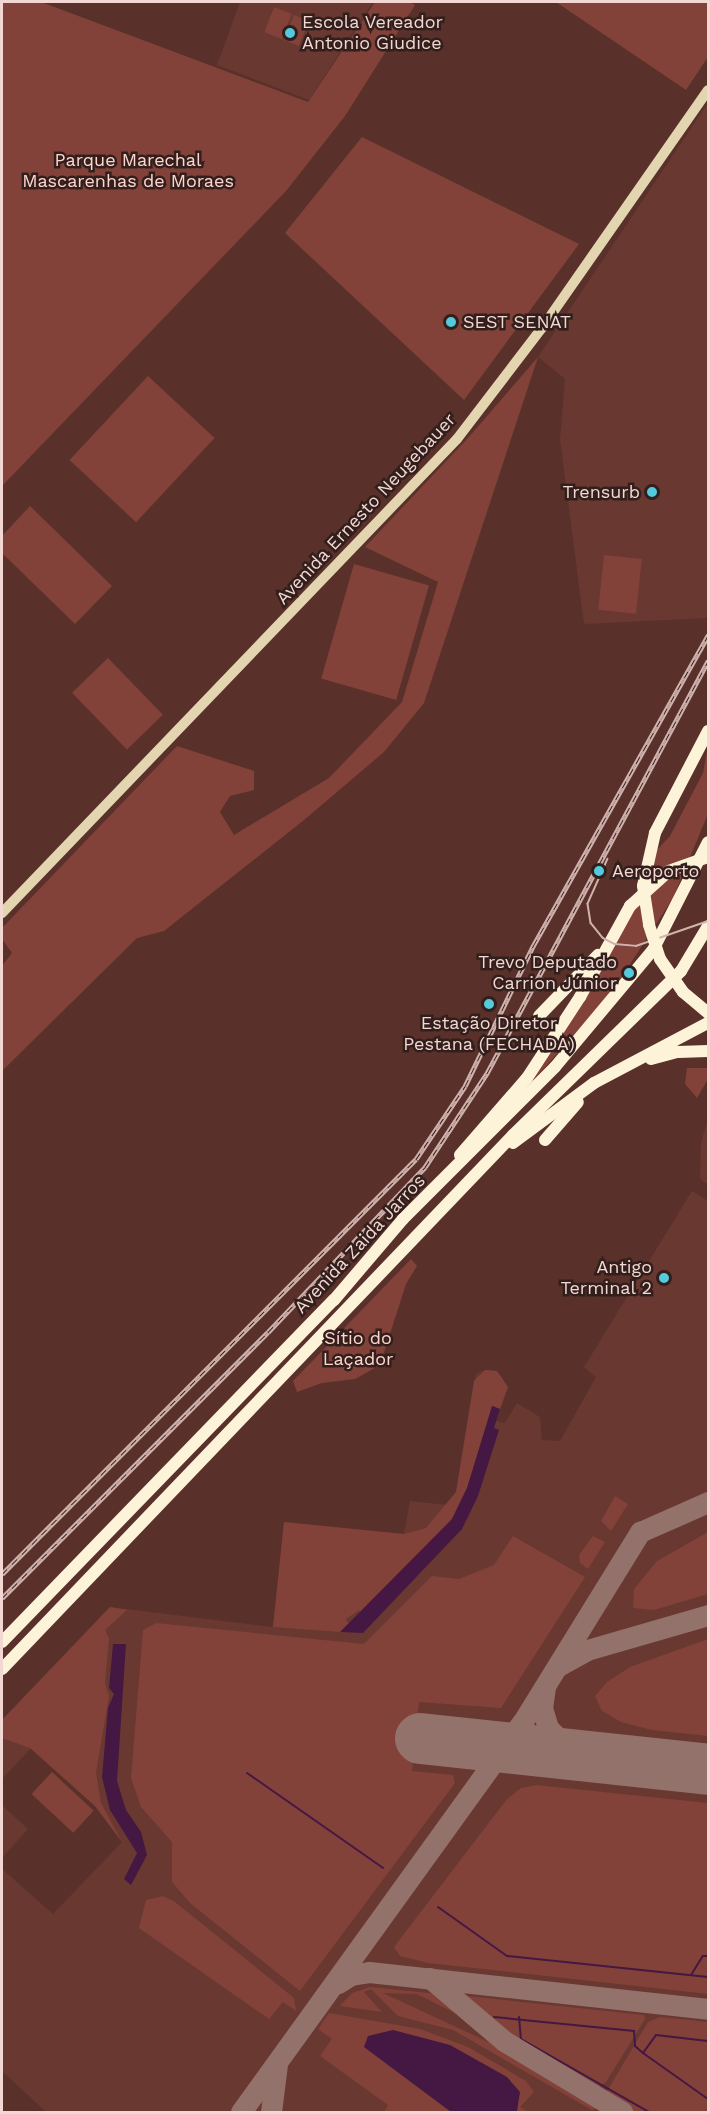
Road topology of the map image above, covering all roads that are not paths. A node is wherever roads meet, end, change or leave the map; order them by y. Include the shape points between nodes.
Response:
1 (708, 90) edge
2 (708, 731) edge
3 (708, 842) edge
4 (708, 857) edge
5 (2, 913) edge
6 (708, 926) edge
7 (609, 943) junction
8 (708, 1013) edge
9 (539, 1016) dead end
10 (708, 1023) edge
11 (708, 1051) edge
12 (635, 1063) junction
13 (594, 1083) junction
14 (545, 1140) dead end
15 (486, 1164) junction
16 (403, 1218) junction
17 (2, 1642) edge
18 (2, 1669) edge

1 - 5 main road, Avenida Ernesto Neugebauer via 548,319 457,440
2 - 8 highway, bridge via 655,833 643,886 649,925 660,959 683,992
3 - 16 highway, Avenida Zaida Jarros via 653,950 606,1010 487,1139
4 - 7 highway, bridge via 669,871 630,906
6 - 15 highway, Avenida Zaida Jarros via 681,971
7 - 9 highway
7 - 16 highway via 526,1078
10 - 12 highway
11 - 12 highway via 678,1052
12 - 13 highway
13 - 14 highway
13 - 15 highway
15 - 18 highway, Avenida Zaida Jarros
16 - 17 highway, Avenida Zaida Jarros via 334,1300

